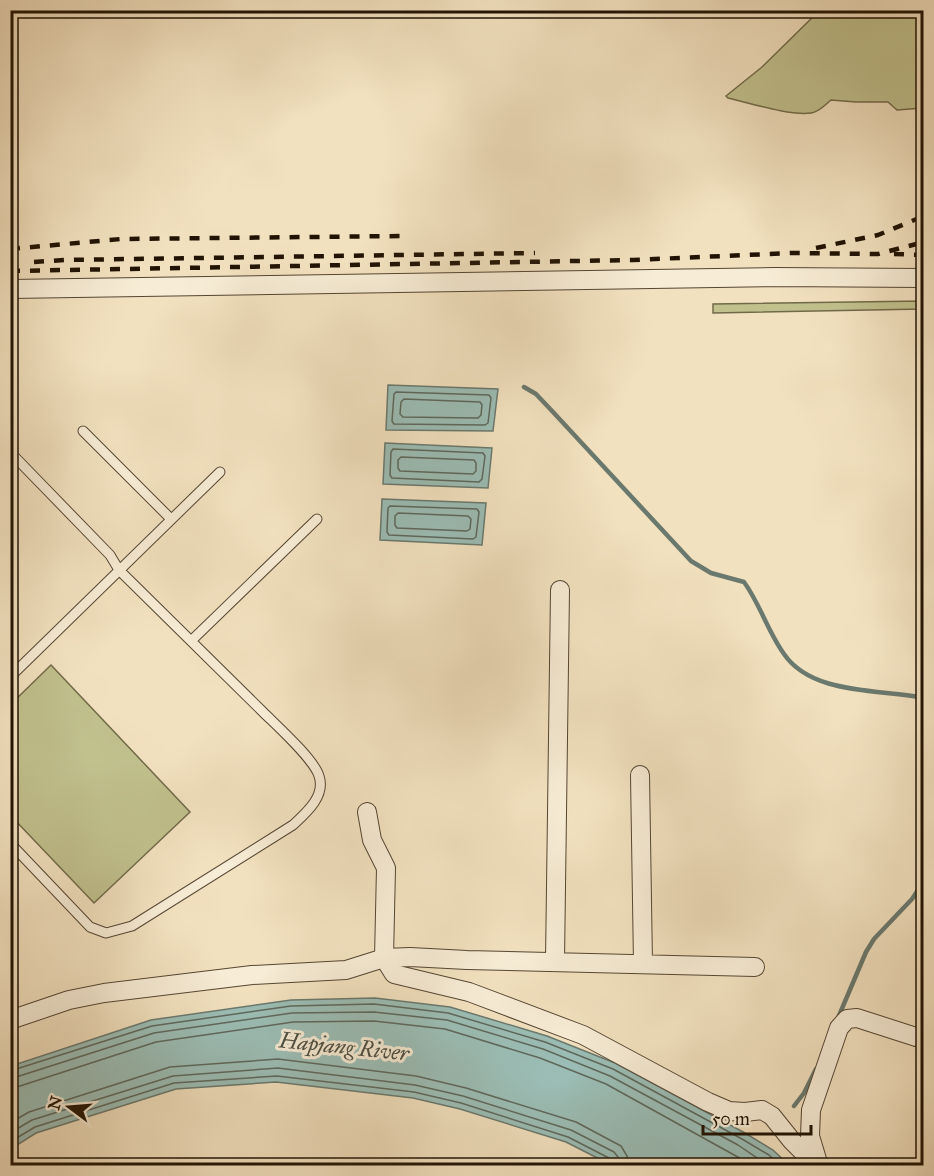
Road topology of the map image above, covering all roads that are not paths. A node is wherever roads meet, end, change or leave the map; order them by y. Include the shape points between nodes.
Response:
1 (924, 278) edge
2 (10, 288) edge
3 (83, 431) dead end
4 (10, 452) edge
5 (220, 472) dead end
6 (171, 519) junction
7 (317, 519) dead end
8 (120, 570) junction
9 (560, 590) dead end
10 (191, 641) junction
11 (10, 677) edge
12 (640, 775) dead end
13 (368, 812) dead end
14 (10, 843) edge
15 (384, 958) junction
16 (555, 961) junction
17 (643, 964) junction
18 (755, 967) dead end
19 (10, 1020) edge
20 (916, 1036) dead end
21 (818, 1166) edge

1 - 2 street
3 - 6 lane
4 - 8 lane
5 - 6 lane
6 - 8 lane
7 - 10 lane
8 - 10 lane
8 - 11 lane
9 - 16 street
10 - 14 lane via 315,767 320,790 307,812 293,825 132,926 106,933 90,927
12 - 17 street
13 - 15 street via 372,840 386,868
15 - 16 street
15 - 19 street via 346,970 252,975 104,993
15 - 21 street via 394,974 469,992 583,1035 729,1111 762,1110
16 - 17 street
17 - 18 street
20 - 21 street via 857,1018 847,1019 839,1028 811,1110 810,1136

